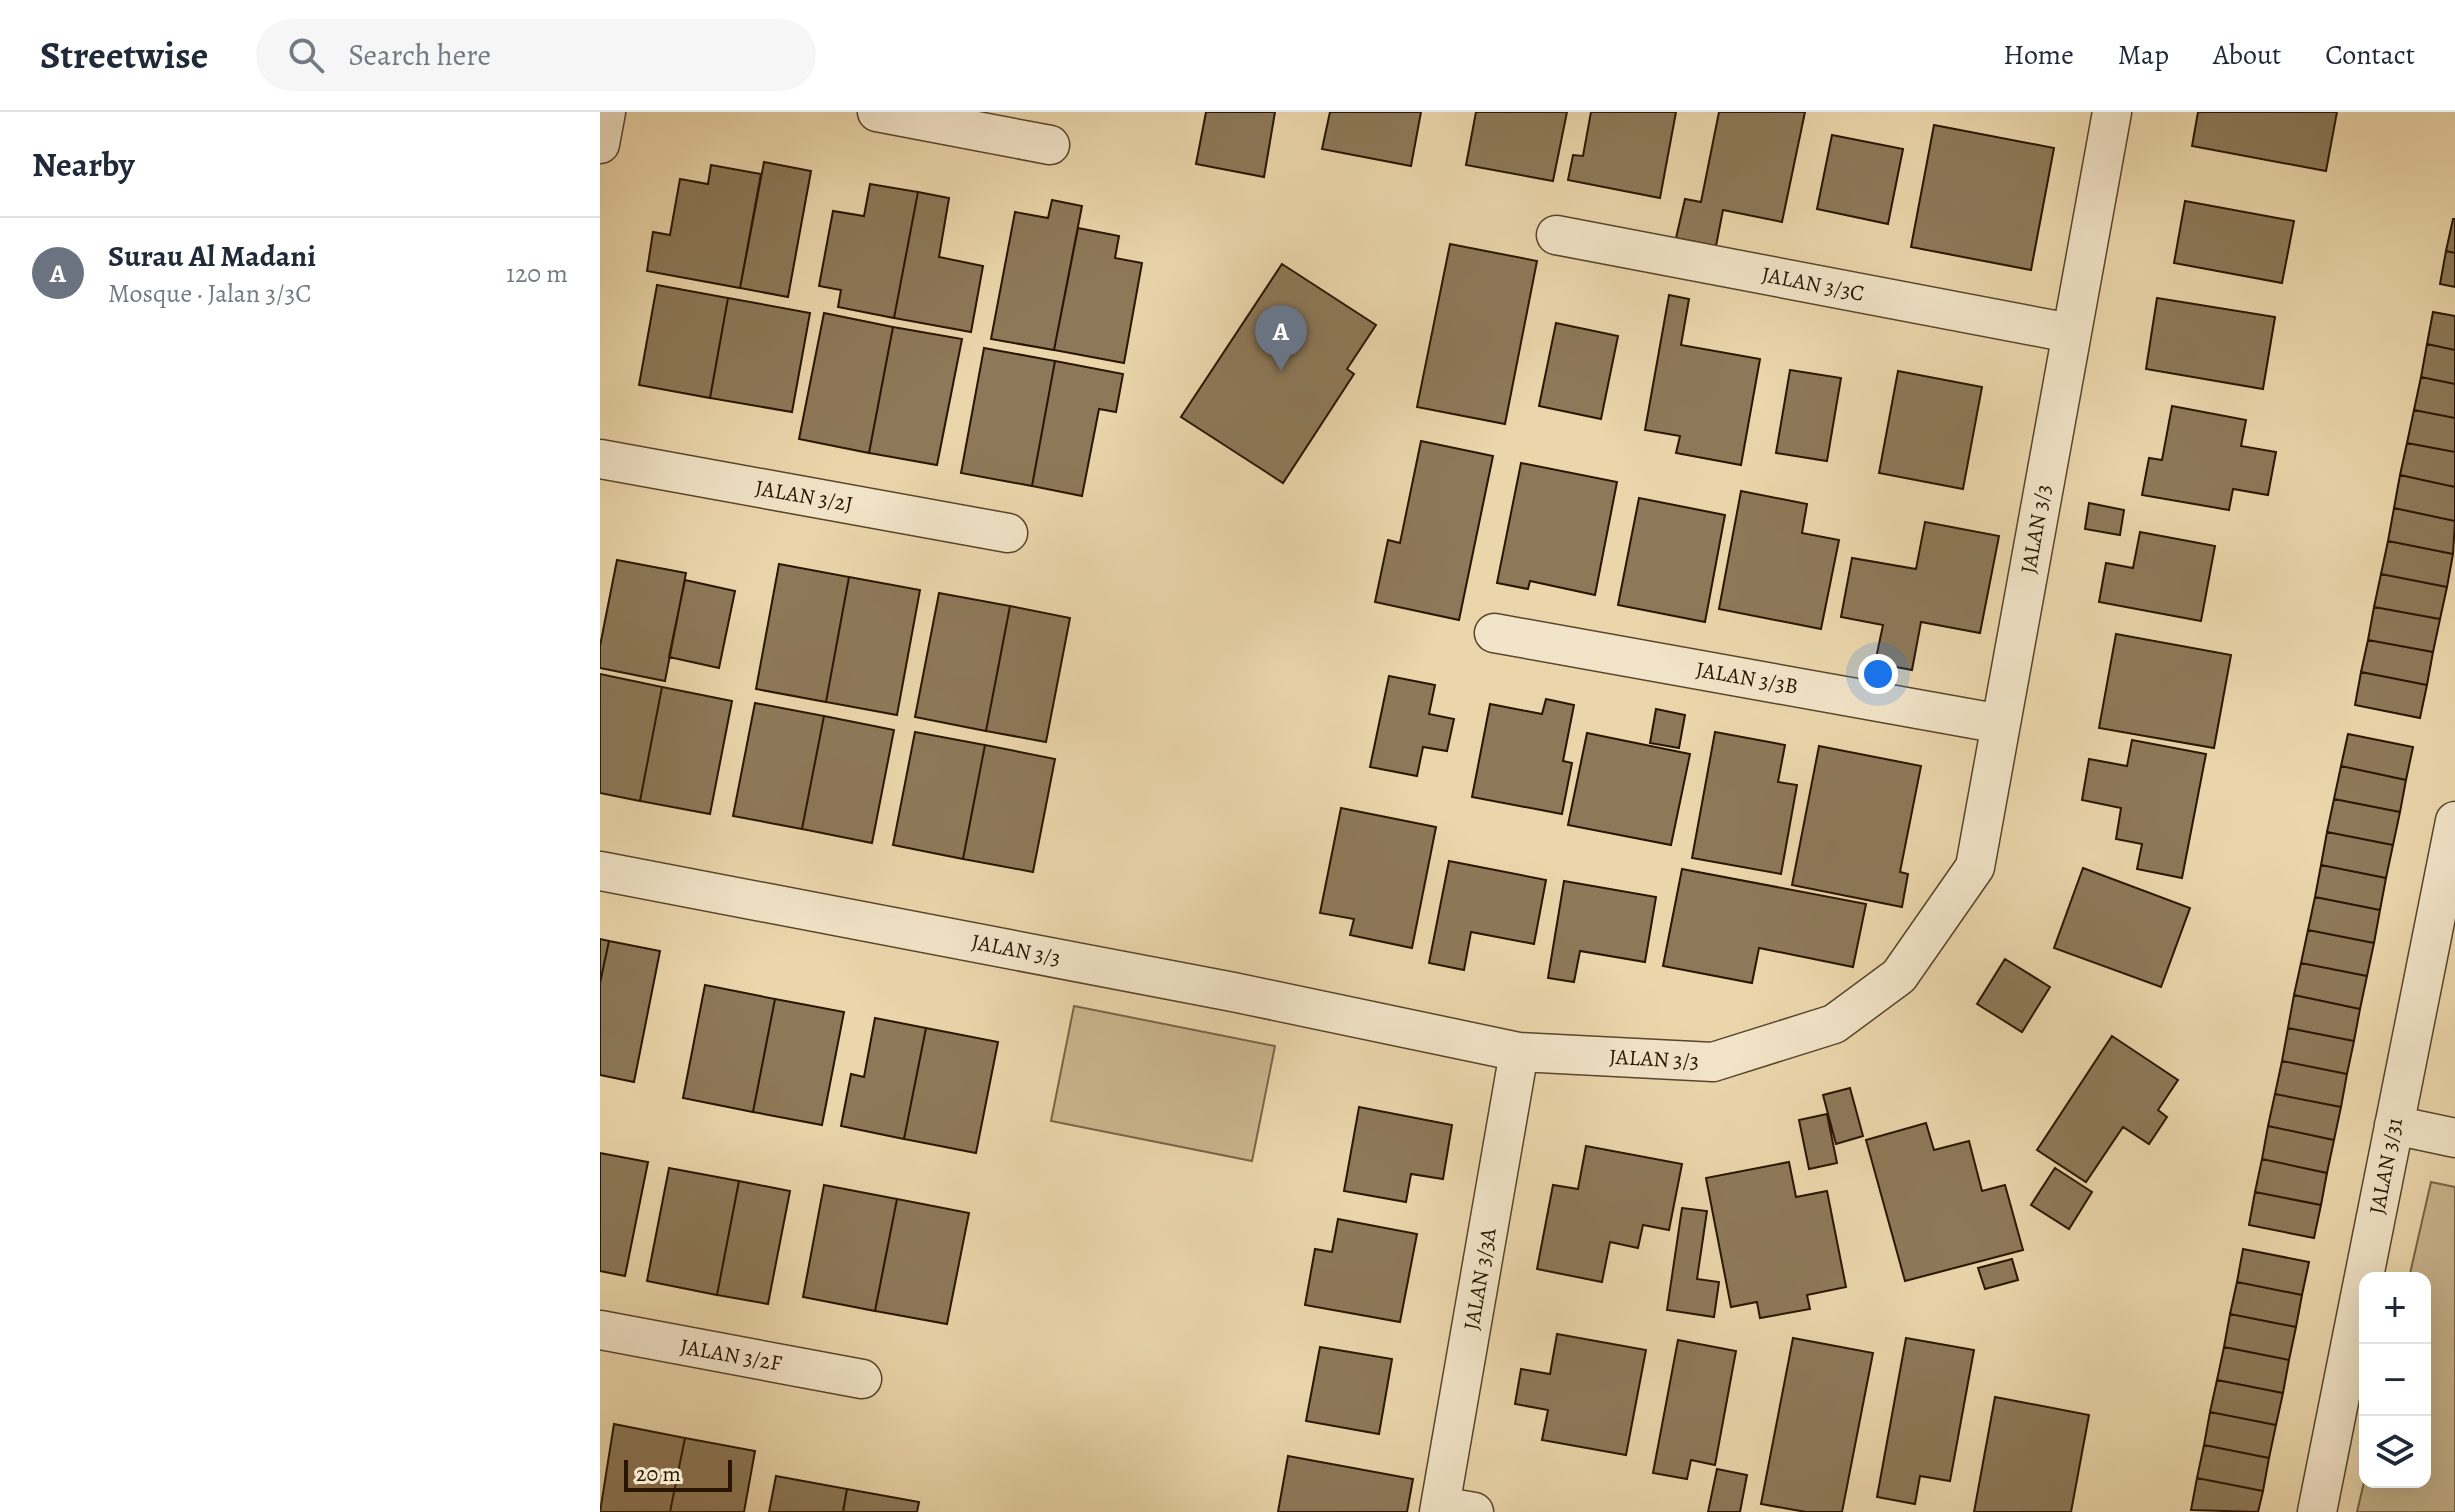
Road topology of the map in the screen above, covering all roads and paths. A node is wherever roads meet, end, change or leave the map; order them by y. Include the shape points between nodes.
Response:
1 (606, 112) edge
2 (877, 112) edge
3 (2112, 112) edge
4 (600, 144) edge
5 (1050, 145) dead end
6 (1556, 235) dead end
7 (2070, 333) junction
8 (600, 459) edge
9 (1008, 533) dead end
10 (1494, 633) dead end
11 (2001, 724) junction
12 (2455, 821) edge
13 (600, 871) edge
14 (1519, 1052) junction
15 (2394, 1125) junction
16 (2455, 1138) edge
17 (600, 1330) edge
18 (862, 1379) dead end
19 (1451, 1510) edge
20 (2317, 1512) edge

1 - 4 street
2 - 5 street
3 - 7 street, JALAN 3/3
6 - 7 street, JALAN 3/3C
7 - 11 street, JALAN 3/3
8 - 9 street, JALAN 3/2J
10 - 11 street, JALAN 3/3B
11 - 14 street, JALAN 3/3 via 1975,867 1899,976 1834,1024 1713,1062
12 - 15 street, JALAN 3/31
13 - 14 street, JALAN 3/3
14 - 19 street, JALAN 3/3A
15 - 16 street
15 - 20 street, JALAN 3/31
17 - 18 street, JALAN 3/2F

